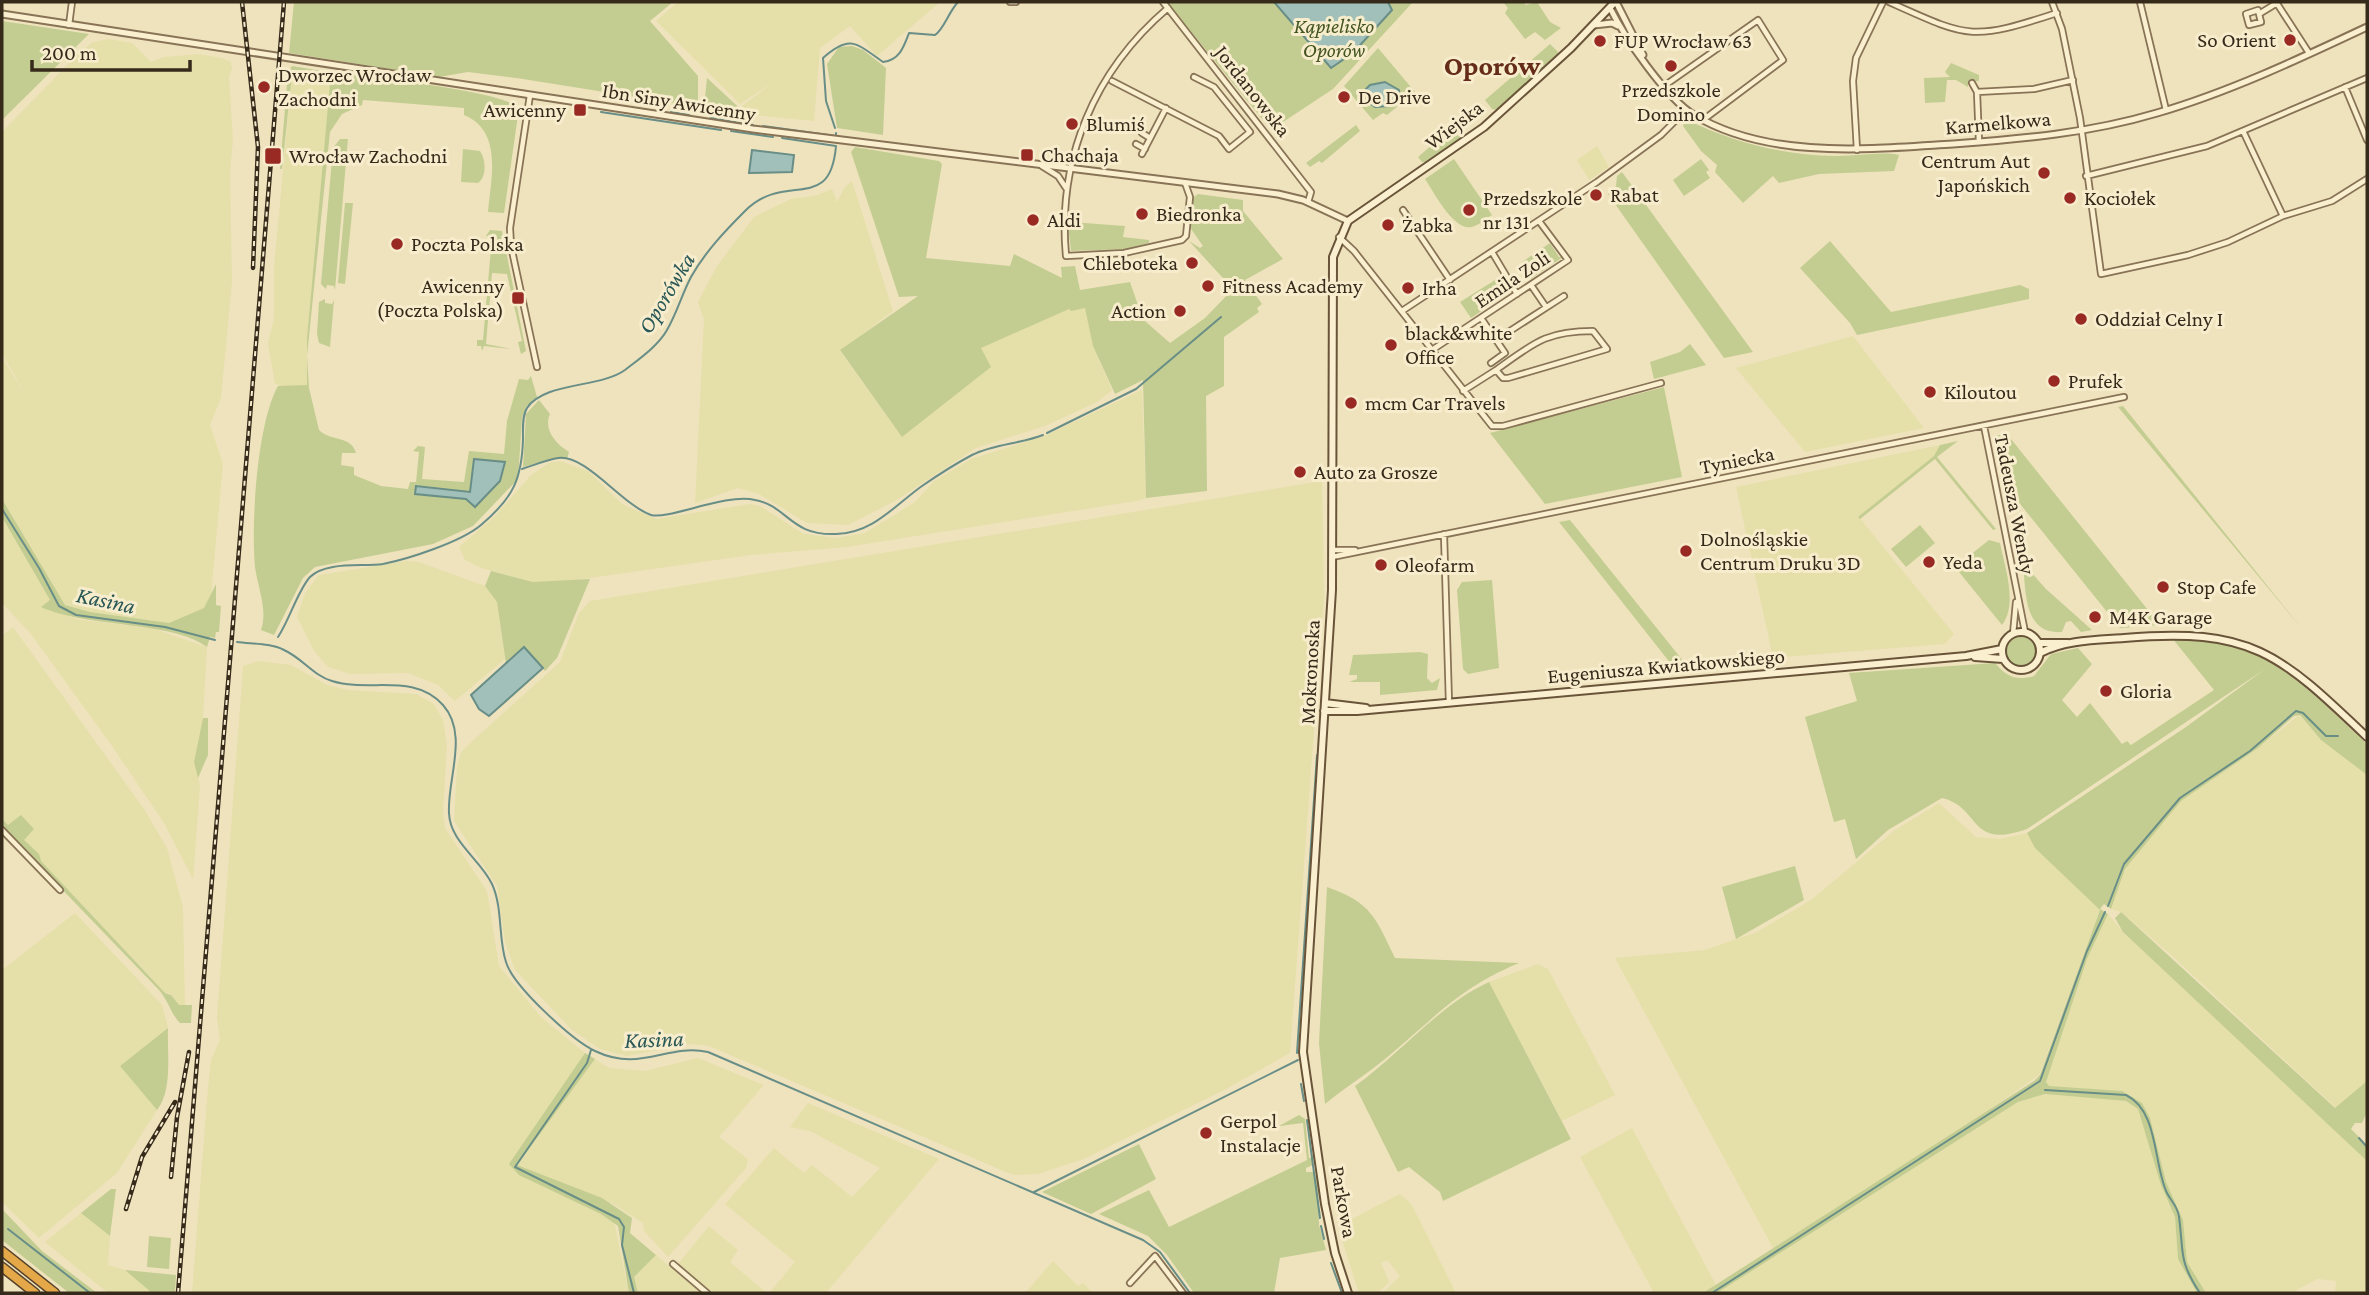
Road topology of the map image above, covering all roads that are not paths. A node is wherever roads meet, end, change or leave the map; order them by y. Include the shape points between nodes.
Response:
1 (72, 2) edge
2 (1163, 2) edge
3 (1615, 2) edge
4 (1883, 2) edge
5 (1893, 2) edge
6 (2052, 2) edge
7 (2140, 2) edge
8 (2276, 2) edge
9 (1608, 5) edge
10 (1168, 8) junction
11 (2056, 13) junction
12 (2, 14) edge
13 (2259, 14) dead end
14 (69, 25) junction
15 (1594, 25) junction
16 (1620, 27) junction
17 (2367, 27) edge
18 (2309, 53) junction
19 (1644, 58) junction
20 (1194, 77) dead end
21 (2367, 78) edge
22 (2073, 80) junction
23 (1112, 81) dead end
24 (1972, 83) dead end
25 (1664, 86) junction
26 (2345, 87) junction
27 (1977, 92) junction
28 (530, 94) junction
29 (1166, 108) junction
30 (1686, 110) junction
31 (2166, 110) junction
32 (1703, 120) junction
33 (2081, 131) junction
34 (2243, 131) junction
35 (1142, 133) dead end
36 (1150, 138) junction
37 (2367, 140) edge
38 (1979, 142) junction
39 (1136, 144) dead end
40 (1857, 150) junction
41 (1042, 166) junction
42 (1070, 169) junction
43 (2086, 176) junction
44 (2367, 179) edge
45 (1185, 183) junction
46 (1200, 185) junction
47 (1066, 189) junction
48 (1190, 197) junction
49 (1308, 202) junction
50 (1403, 210) dead end
51 (2283, 216) junction
52 (1539, 220) junction
53 (1348, 221) junction
54 (1340, 234) junction
55 (1492, 252) junction
56 (1450, 280) junction
57 (1531, 285) junction
58 (1517, 294) junction
59 (1564, 296) dead end
60 (1546, 307) junction
61 (1402, 311) junction
62 (1481, 318) junction
63 (1496, 340) junction
64 (1432, 350) junction
65 (1491, 363) dead end
66 (537, 367) dead end
67 (1496, 370) junction
68 (1661, 383) dead end
69 (1463, 391) junction
70 (2124, 397) dead end
71 (1984, 426) junction
72 (1444, 534) junction
73 (1332, 553) junction
74 (2015, 587) junction
75 (2025, 632) junction
76 (2013, 634) junction
77 (2039, 643) junction
78 (2068, 643) junction
79 (2002, 649) junction
80 (2040, 653) junction
81 (1966, 656) junction
82 (2003, 659) junction
83 (1449, 703) junction
84 (1325, 707) junction
85 (2367, 737) edge
86 (2, 830) edge
87 (60, 890) dead end
88 (1311, 1115) joint
89 (2, 1251) edge
90 (673, 1264) dead end
91 (2, 1267) edge
92 (1130, 1283) dead end
93 (35, 1293) edge
94 (55, 1293) edge
95 (706, 1293) edge
96 (1183, 1293) edge
97 (1348, 1293) edge

1 - 14 street
2 - 10 street, Jordanowska
3 - 9 main road, Wiejska
3 - 19 street, Karmelkowa
4 - 40 street via 1856,58
5 - 11 street via 1967,33 1995,32
6 - 11 street
7 - 31 street
8 - 13 street
8 - 18 street
9 - 15 main road, Wiejska
9 - 16 street, Karmelkowa
10 - 42 street via 1133,40 1105,77 1083,120
10 - 49 street, Jordanowska via 1311,192
11 - 22 street
12 - 14 street, Ibn Siny Awicenny
14 - 28 street, Ibn Siny Awicenny
15 - 16 street
15 - 53 main road, Wiejska via 1484,127
16 - 19 street, Karmelkowa
17 - 18 street, Karmelkowa
18 - 31 street, Karmelkowa
19 - 25 street, Karmelkowa
20 - 29 street via 1214,87 1250,132 1229,149 1219,136
21 - 26 street
22 - 27 street via 2034,89
22 - 33 street
23 - 29 street
24 - 27 street
25 - 30 street, Karmelkowa
25 - 32 street via 1758,20 1783,60
26 - 34 street
26 - 37 street
27 - 38 street
28 - 41 street, Ibn Siny Awicenny via 753,130
28 - 66 street via 510,228
29 - 36 street
30 - 32 street, Karmelkowa
30 - 52 street via 1661,135
31 - 33 street, Karmelkowa
32 - 40 street, Karmelkowa via 1771,142
33 - 38 street, Karmelkowa
33 - 43 street
34 - 43 street via 2177,155
34 - 51 street
35 - 36 street
36 - 39 street via 1143,151
38 - 40 street, Karmelkowa
41 - 42 street, Ibn Siny Awicenny
41 - 47 street via 1058,176
42 - 45 street, Ibn Siny Awicenny
42 - 47 street
43 - 51 street via 2101,274 2188,255
44 - 51 street via 2332,201
45 - 46 street, Ibn Siny Awicenny
45 - 48 street
46 - 48 street
46 - 49 street, Ibn Siny Awicenny
47 - 48 street via 1066,256 1126,253 1182,240
49 - 53 street, Ibn Siny Awicenny
50 - 56 street
52 - 55 street
52 - 57 street, Emila Zoli via 1568,260
53 - 54 main road, Wiejska
54 - 61 street
54 - 73 main road, Mokronoska via 1331,267
55 - 56 street
55 - 58 street
56 - 61 street
57 - 58 street, Emila Zoli
57 - 60 street
58 - 62 street, Emila Zoli
59 - 60 street
60 - 63 street
61 - 64 street
62 - 63 street
62 - 64 street, Emila Zoli
63 - 65 street via 1505,353
64 - 69 street
67 - 67 street via 1508,378 1607,349 1592,331 1566,331 1548,335
67 - 69 street
68 - 69 street via 1503,426 1492,426
70 - 71 street, Tyniecka
71 - 72 street, Tyniecka
71 - 74 street, Tadeusza Wendy
72 - 73 street, Tyniecka
72 - 83 street
73 - 84 main road, Mokronoska
74 - 75 street, Tadeusza Wendy
74 - 76 street, Tadeusza Wendy
75 - 76 main road
75 - 77 main road
76 - 79 main road
77 - 78 main road
77 - 80 main road
78 - 80 main road
78 - 85 main road via 2187,634 2241,643 2301,675
79 - 81 main road, Eugeniusza Kwiatkowskiego
79 - 82 main road
80 - 82 main road via 2034,666 2024,671 2013,669
81 - 82 main road, Eugeniusza Kwiatkowskiego
81 - 83 main road, Eugeniusza Kwiatkowskiego
83 - 84 main road, Eugeniusza Kwiatkowskiego
84 - 88 main road, Mokronoska via 1303,1039
86 - 87 street
88 - 97 main road, Parkowa via 1333,1242
89 - 94 highway
90 - 95 street
91 - 93 highway
92 - 96 street via 1155,1256

